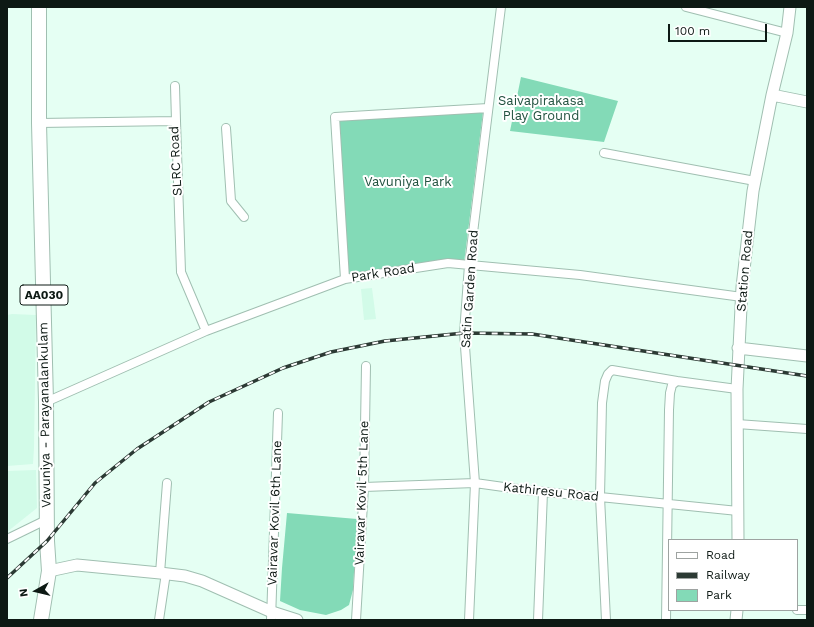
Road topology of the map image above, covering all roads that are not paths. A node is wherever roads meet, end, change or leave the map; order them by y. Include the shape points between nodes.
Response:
1 (502, 7) edge
2 (686, 7) edge
3 (790, 7) edge
4 (38, 11) edge
5 (787, 33) junction
6 (175, 86) dead end
7 (772, 95) junction
8 (807, 102) edge
9 (488, 108) junction
10 (176, 121) junction
11 (40, 123) junction
12 (226, 128) dead end
13 (604, 153) dead end
14 (755, 181) junction
15 (244, 217) dead end
16 (469, 264) junction
17 (345, 280) junction
18 (742, 297) junction
19 (206, 331) junction
20 (738, 348) junction
21 (807, 356) edge
22 (366, 366) dead end
23 (677, 381) junction
24 (737, 389) junction
25 (46, 402) junction
26 (278, 413) dead end
27 (737, 424) junction
28 (807, 429) edge
29 (167, 483) dead end
30 (475, 483) junction
31 (364, 487) junction
32 (543, 492) junction
33 (600, 497) junction
34 (667, 503) junction
35 (738, 511) junction
36 (46, 520) junction
37 (7, 538) edge
38 (738, 539) edge
39 (49, 572) junction
40 (163, 573) junction
41 (271, 616) edge
42 (41, 620) edge
43 (159, 620) edge
44 (297, 620) edge
45 (356, 620) edge
46 (469, 620) edge
47 (538, 620) edge
48 (606, 620) edge
49 (666, 620) edge

1 - 9 street, Satin Garden Road
2 - 5 street
3 - 5 main road, Station Road
4 - 11 highway, Vavuniya - Parayanalankulam / AA030
5 - 7 main road, Station Road
6 - 10 street
7 - 8 main road
7 - 14 main road, Station Road
9 - 16 street, Satin Garden Road
9 - 17 street via 335,117
10 - 11 street, SLRC Road
10 - 19 street, SLRC Road via 181,272
11 - 25 highway, Vavuniya - Parayanalankulam / AA030
12 - 15 street via 231,201
13 - 14 street
14 - 18 main road, Station Road
16 - 17 street, Park Road via 448,263
16 - 18 street, Park Road via 580,275
16 - 30 street, Satin Garden Road via 464,333
17 - 19 street, Park Road
18 - 20 main road, Station Road
19 - 25 street, Park Road
20 - 21 main road
20 - 24 main road, Station Road
22 - 31 street, Vairavar Kovil 5th Lane
23 - 24 street
23 - 33 street via 612,370 608,374 602,403
23 - 34 street via 672,385 670,393
24 - 27 main road, Station Road
25 - 36 highway, Vavuniya - Parayanalankulam / AA030
26 - 41 street, Vairavar Kovil 6th Lane
27 - 28 street
27 - 35 main road, Station Road
29 - 40 street
30 - 31 street, Kathiresu Road
30 - 32 street, Kathiresu Road
30 - 46 street, Satin Garden Road
31 - 45 street, Vairavar Kovil 5th Lane
32 - 33 street, Kathiresu Road
32 - 47 street
33 - 34 street, Kathiresu Road
33 - 48 street
34 - 35 street, Kathiresu Road
34 - 49 street
35 - 38 main road, Station Road
36 - 37 street
36 - 39 highway, Vavuniya - Parayanalankulam / AA030
39 - 40 main road via 77,565
39 - 42 highway, Vavuniya - Parayanalankulam / AA030
40 - 41 main road via 202,581
40 - 43 street
41 - 44 main road

